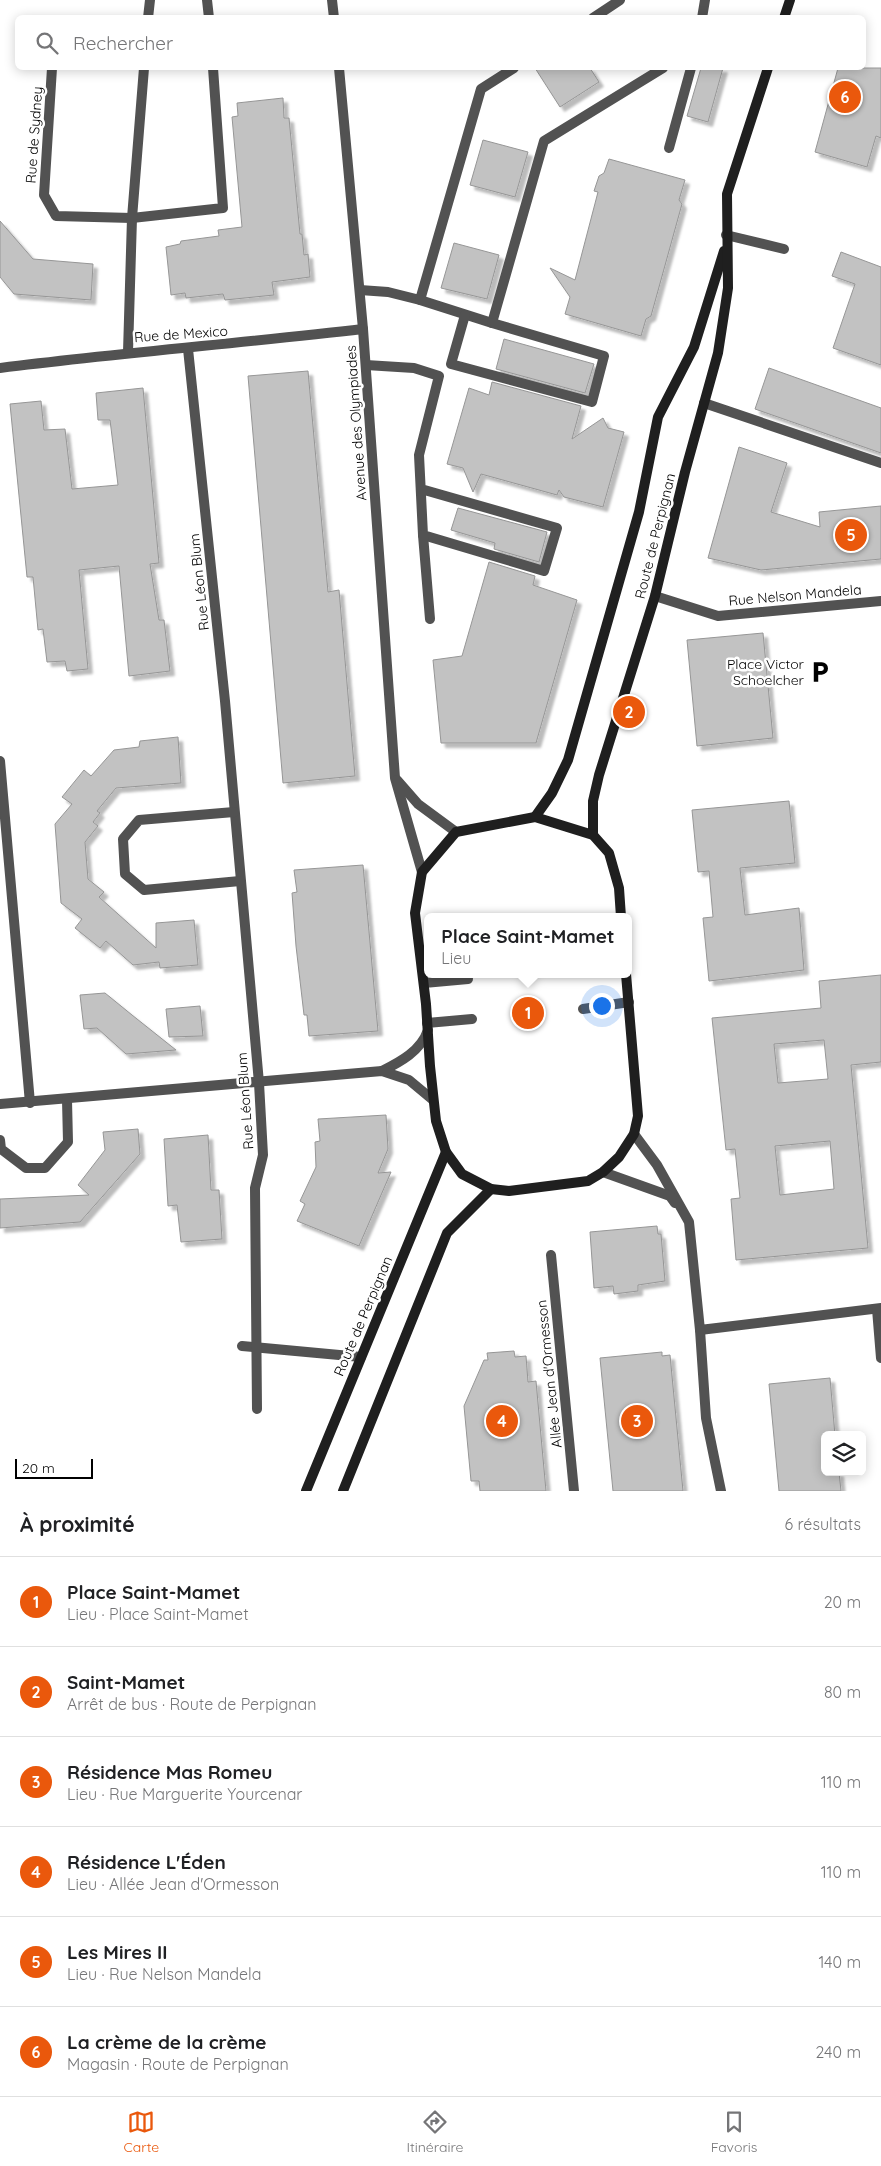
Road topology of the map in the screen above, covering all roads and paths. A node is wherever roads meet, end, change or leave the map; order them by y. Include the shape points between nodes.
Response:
1 (150, 0) edge
2 (208, 0) edge
3 (332, 0) edge
4 (620, 0) edge
5 (705, 0) edge
6 (790, 0) edge
7 (148, 15) edge
8 (209, 15) edge
9 (334, 15) edge
10 (598, 15) edge
11 (702, 15) edge
12 (785, 15) edge
13 (52, 70) edge
14 (144, 70) edge
15 (212, 70) edge
16 (339, 70) edge
17 (511, 70) edge
18 (660, 70) edge
19 (690, 70) edge
20 (767, 70) edge
21 (669, 148) dead end
22 (132, 218) junction
23 (727, 238) junction
24 (784, 249) dead end
25 (360, 290) junction
26 (420, 300) junction
27 (465, 315) junction
28 (492, 323) junction
29 (363, 329) junction
30 (188, 349) junction
31 (128, 352) junction
32 (451, 364) junction
33 (366, 365) junction
34 (0, 368) edge
35 (439, 376) junction
36 (704, 403) junction
37 (881, 462) edge
38 (421, 489) junction
39 (423, 535) junction
40 (656, 596) junction
41 (881, 601) edge
42 (430, 619) dead end
43 (0, 761) edge
44 (395, 778) junction
45 (234, 812) junction
46 (535, 817) junction
47 (456, 832) junction
48 (593, 835) junction
49 (422, 872) junction
50 (240, 881) junction
51 (622, 913) edge
52 (626, 978) edge
53 (468, 979) dead end
54 (424, 983) junction
55 (629, 1002) junction
56 (583, 1009) dead end
57 (472, 1019) dead end
58 (427, 1027) junction
59 (382, 1071) junction
60 (259, 1083) junction
61 (67, 1100) junction
62 (434, 1100) junction
63 (30, 1102) junction
64 (0, 1104) edge
65 (634, 1134) junction
66 (0, 1140) edge
67 (446, 1152) junction
68 (603, 1172) junction
69 (491, 1190) junction
70 (689, 1222) junction
71 (551, 1255) dead end
72 (879, 1308) edge
73 (700, 1330) junction
74 (242, 1346) dead end
75 (256, 1347) junction
76 (361, 1357) junction
77 (881, 1358) edge
78 (257, 1409) dead end
79 (306, 1491) edge
80 (343, 1491) edge
81 (574, 1491) edge
82 (721, 1491) edge

1 - 7 street
2 - 8 street
3 - 9 street
4 - 10 street
5 - 11 street
6 - 12 main road
13 - 22 street, Rue de Sydney via 44,195 56,216
14 - 22 street
15 - 22 street via 223,208
16 - 25 street, Avenue des Olympiades
17 - 26 street via 481,89
18 - 28 street via 544,141
19 - 21 street
20 - 23 main road, Route de Perpignan via 727,194
22 - 31 street
23 - 24 street
23 - 36 main road, Route de Perpignan via 728,288 718,353
23 - 46 main road, Route de Perpignan via 694,347 658,417 639,512 568,760 552,793
25 - 26 street via 388,292
25 - 29 street, Avenue des Olympiades
26 - 27 street
27 - 28 street
27 - 32 street
28 - 32 street via 604,356 592,402
29 - 30 street, Rue de Mexico
29 - 33 street, Avenue des Olympiades
30 - 31 street, Rue de Mexico
30 - 45 street, Rue Léon Blum
31 - 34 street, Rue de Mexico
32 - 35 street
33 - 35 street via 414,368
33 - 44 street, Avenue des Olympiades
35 - 38 street via 419,455
36 - 37 street
36 - 40 main road, Route de Perpignan
38 - 39 street
38 - 39 street via 557,528 544,571
39 - 42 street
40 - 41 street, Rue Nelson Mandela via 718,616
40 - 48 main road, Route de Perpignan via 599,775 593,801
43 - 63 street
44 - 47 street via 418,804
44 - 49 street, Avenue des Olympiades
45 - 50 street, Rue Léon Blum
45 - 50 street via 139,820 122,839 125,874 144,890
46 - 47 main road
46 - 48 main road
47 - 49 main road
48 - 51 main road via 609,853 619,888
49 - 54 main road via 415,914
50 - 60 street, Rue Léon Blum
52 - 55 main road
53 - 54 street
54 - 58 main road
55 - 56 street
55 - 65 main road via 638,1116
57 - 58 street
58 - 59 street via 425,1038 404,1060
58 - 62 main road
59 - 60 street
59 - 62 street via 409,1080
60 - 61 street
60 - 75 street, Rue Léon Blum via 263,1155 255,1188
61 - 63 street
61 - 66 street via 68,1142 46,1168 26,1168 1,1149
62 - 67 main road via 436,1121
63 - 64 street
65 - 68 main road via 619,1157
65 - 70 street via 657,1165
67 - 69 main road via 462,1174
67 - 76 main road, Route de Perpignan
68 - 69 main road via 588,1181 509,1191
68 - 70 street via 670,1196
69 - 80 main road via 447,1233
70 - 73 street
71 - 81 street, Allée Jean d'Ormesson
72 - 73 street
72 - 77 street
73 - 82 street via 706,1418
74 - 75 street
75 - 76 street
75 - 78 street, Rue Léon Blum
76 - 79 main road, Route de Perpignan

